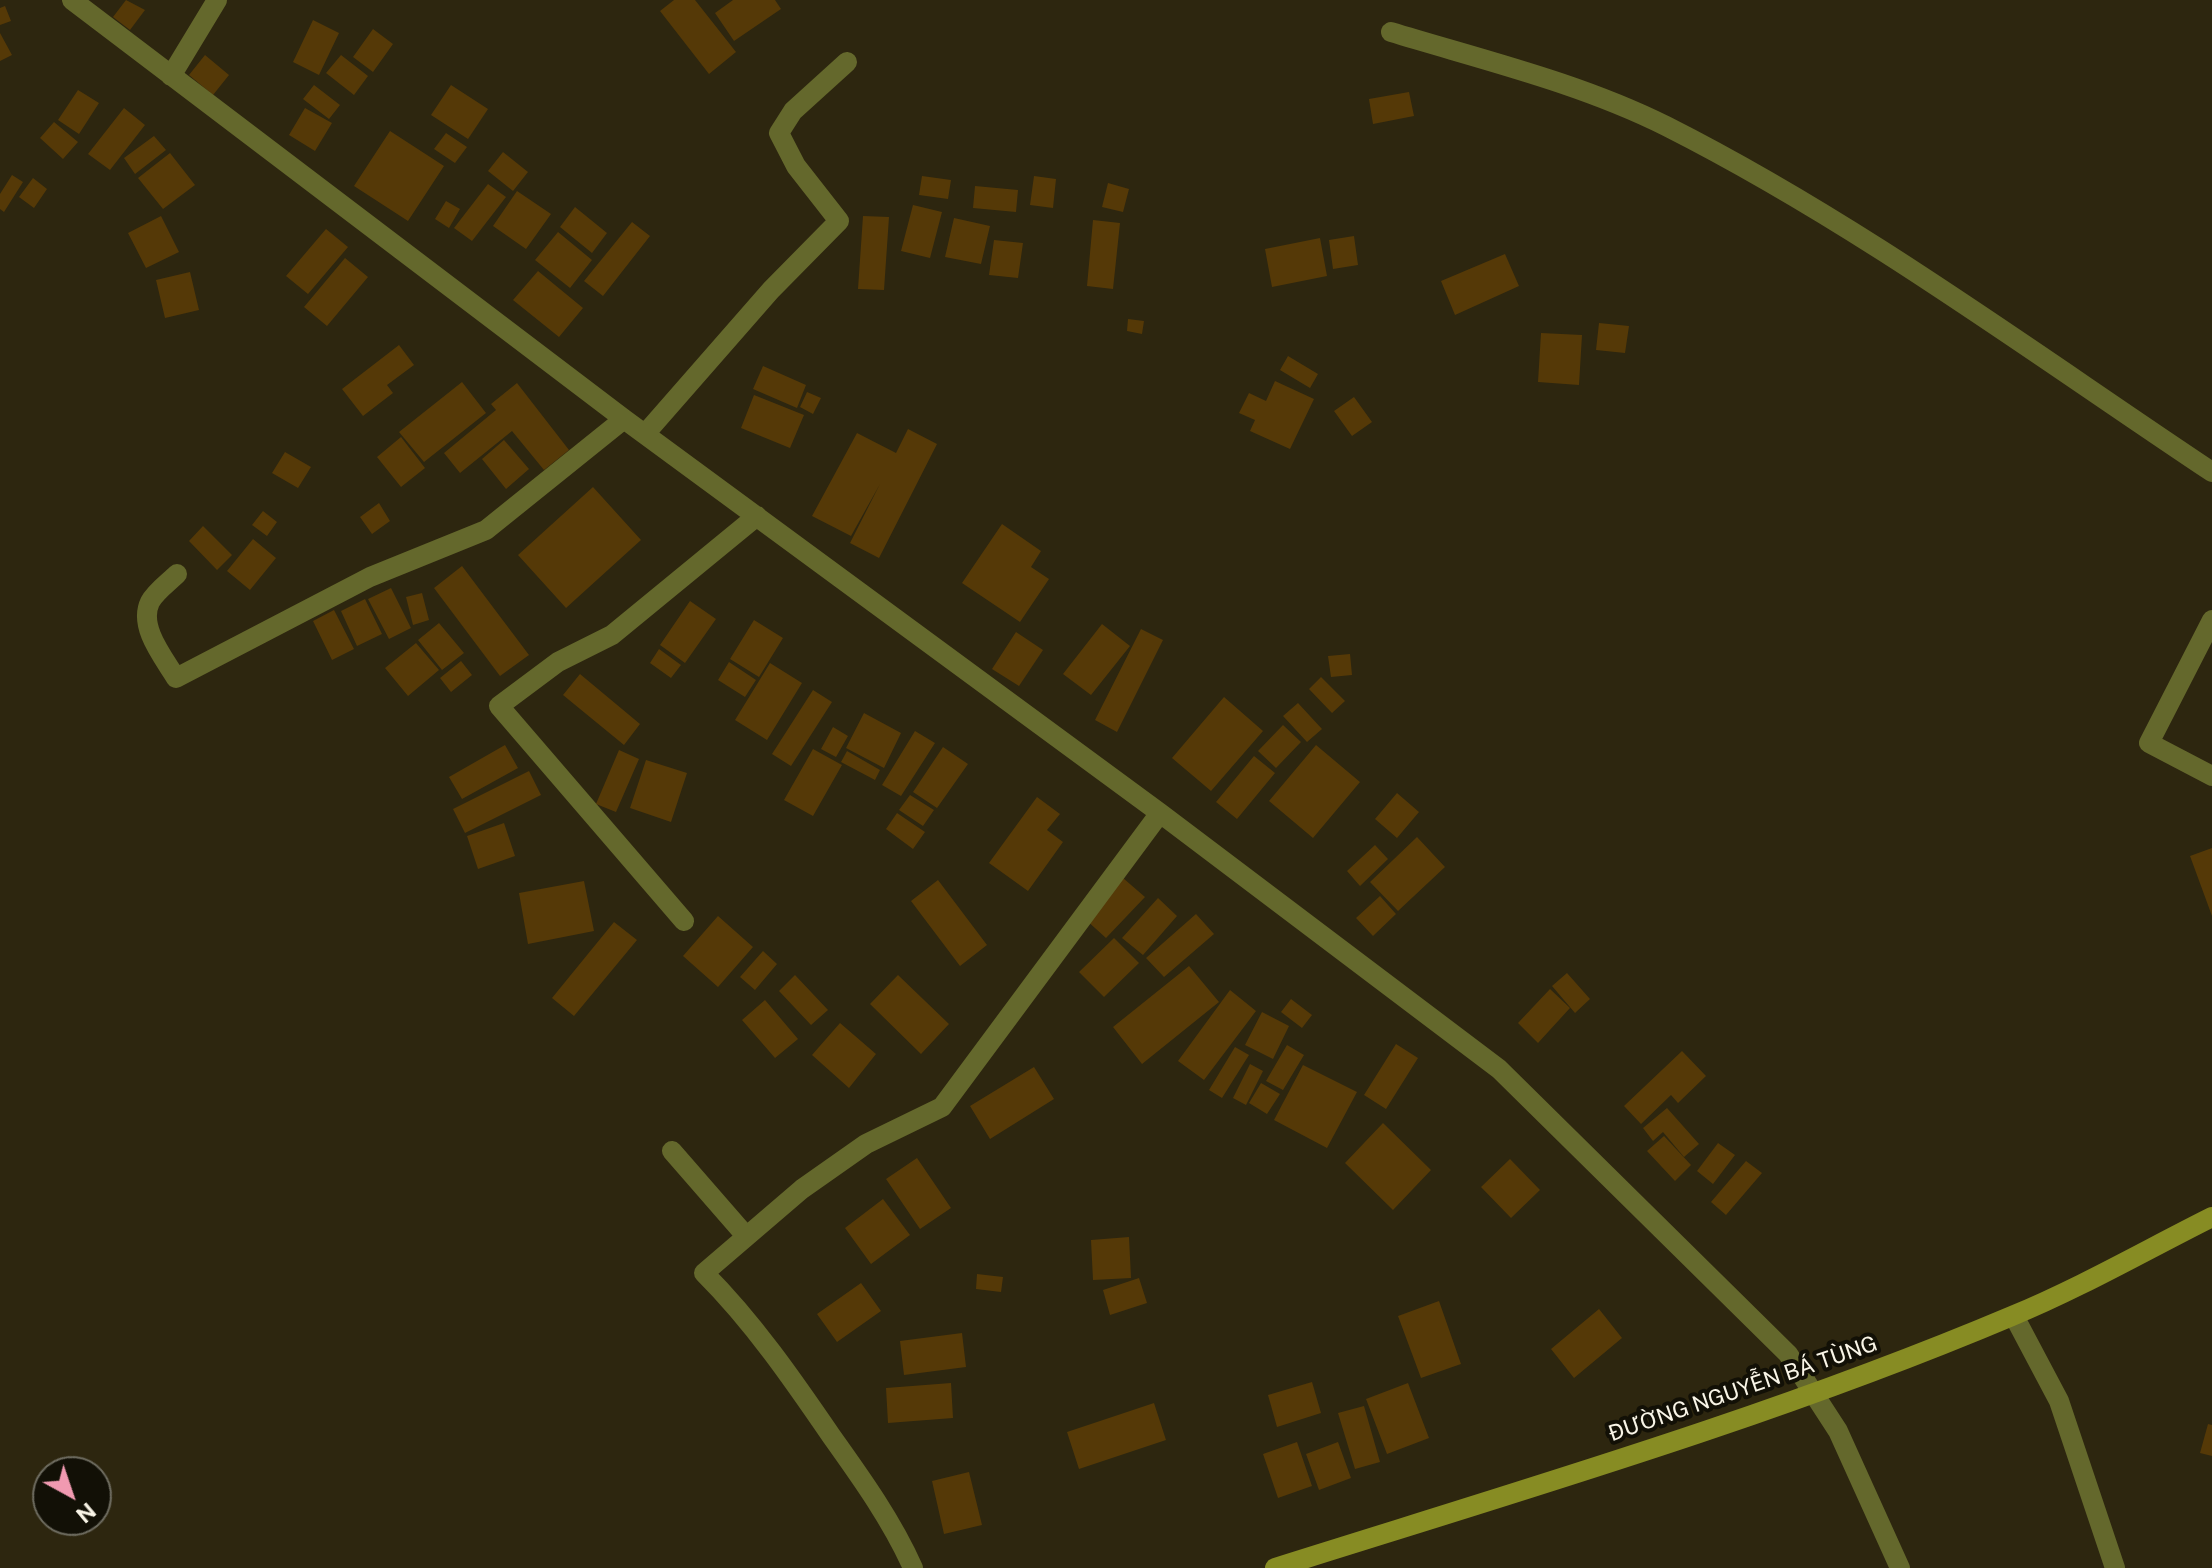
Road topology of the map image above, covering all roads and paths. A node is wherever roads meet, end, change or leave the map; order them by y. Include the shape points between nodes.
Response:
1 (72, 0) edge
2 (217, 0) edge
3 (1391, 32) dead end
4 (847, 62) dead end
5 (171, 76) junction
6 (624, 419) junction
7 (645, 434) junction
8 (2212, 472) edge
9 (757, 516) junction
10 (177, 574) dead end
11 (2212, 620) edge
12 (2212, 776) edge
13 (1160, 813) junction
14 (684, 921) dead end
15 (672, 1151) dead end
16 (2212, 1217) edge
17 (746, 1236) junction
18 (2014, 1316) junction
19 (1815, 1392) junction
20 (913, 1568) edge
21 (1275, 1568) edge
22 (1900, 1568) edge
23 (2115, 1568) edge

1 - 5 street
2 - 5 street
3 - 8 street via 1518,70 1664,126 1814,208
4 - 7 street via 793,111 779,133 796,166 839,221
5 - 6 street
6 - 7 street
6 - 10 street via 486,530 370,577 176,678 147,619 151,601
7 - 9 street
9 - 13 street
9 - 14 street via 612,635 558,662 499,706
11 - 12 street via 2149,743
13 - 17 street via 942,1107 866,1144
13 - 19 street via 1499,1069 1788,1354
15 - 17 street
16 - 18 main road, ĐƯỜNG NGUYỄN BÁ TÙNG
17 - 20 street via 704,1273 733,1301 798,1388 883,1511
18 - 19 main road, ĐƯỜNG NGUYỄN BÁ TÙNG
18 - 23 street via 2059,1401
19 - 21 main road, ĐƯỜNG NGUYỄN BÁ TÙNG
19 - 22 street

